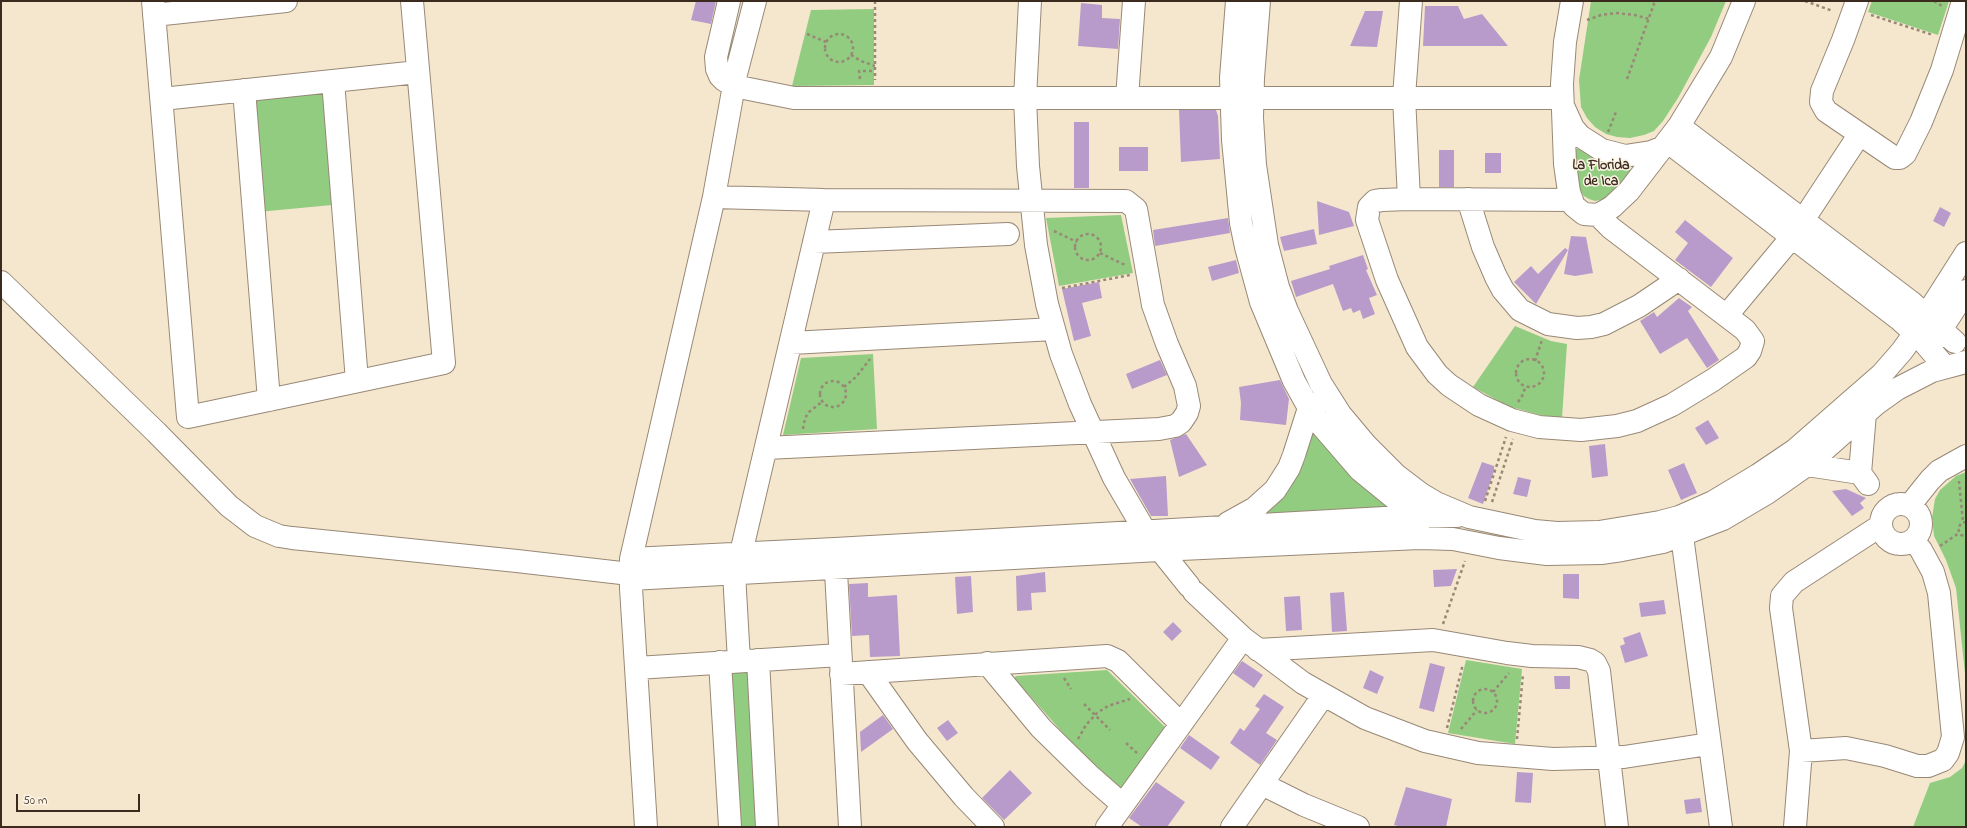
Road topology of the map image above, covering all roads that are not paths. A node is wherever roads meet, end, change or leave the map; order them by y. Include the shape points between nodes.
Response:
1 (286, 1) edge
2 (412, 1) edge
3 (730, 1) edge
4 (755, 1) edge
5 (1030, 1) edge
6 (1134, 1) edge
7 (1237, 1) edge
8 (1259, 1) edge
9 (1412, 1) edge
10 (1572, 1) edge
11 (1744, 1) edge
12 (1963, 1) edge
13 (1855, 7) edge
14 (154, 8) edge
15 (418, 72) junction
16 (333, 81) junction
17 (734, 86) junction
18 (244, 90) junction
19 (1253, 97) junction
20 (1404, 97) junction
21 (1025, 98) junction
22 (1127, 98) junction
23 (1231, 98) junction
24 (162, 99) junction
25 (1563, 103) junction
26 (1859, 135) junction
27 (1670, 138) junction
28 (714, 197) junction
29 (1409, 199) junction
30 (1468, 199) junction
31 (824, 200) junction
32 (1030, 200) junction
33 (1572, 200) junction
34 (1598, 215) junction
35 (1798, 229) junction
36 (1008, 234) dead end
37 (814, 242) junction
38 (1966, 253) edge
39 (1679, 279) junction
40 (1, 282) edge
41 (1966, 291) edge
42 (1726, 315) junction
43 (1054, 329) junction
44 (1939, 335) edge
45 (791, 344) junction
46 (1966, 362) edge
47 (1945, 367) junction
48 (1890, 381) junction
49 (357, 382) junction
50 (1329, 397) junction
51 (269, 400) junction
52 (1309, 408) junction
53 (1865, 413) junction
54 (1092, 431) junction
55 (766, 448) junction
56 (1801, 457) junction
57 (1961, 458) edge
58 (1421, 494) junction
59 (1874, 497) junction
60 (1910, 505) junction
61 (1476, 511) junction
62 (1420, 516) junction
63 (1681, 526) junction
64 (1217, 527) junction
65 (1145, 531) junction
66 (1405, 538) junction
67 (1913, 540) junction
68 (1468, 542) junction
69 (1159, 550) junction
70 (835, 558) junction
71 (737, 563) junction
72 (631, 571) junction
73 (1250, 644) junction
74 (739, 661) junction
75 (987, 663) junction
76 (841, 664) junction
77 (637, 668) junction
78 (868, 672) junction
79 (1323, 696) junction
80 (1181, 724) junction
81 (1709, 744) junction
82 (1801, 751) junction
83 (1608, 758) junction
84 (1262, 784) junction
85 (1123, 805) junction
86 (853, 824) edge
87 (646, 827) edge
88 (730, 827) edge
89 (767, 827) edge
90 (993, 827) edge
91 (1107, 827) edge
92 (1232, 827) edge
93 (1358, 827) edge
94 (1617, 827) edge
95 (1721, 827) edge
96 (1795, 827) edge

1 - 14 street
2 - 15 street
3 - 17 street via 716,63 720,76
4 - 17 street
5 - 21 street
6 - 22 street
7 - 23 street
8 - 19 street
9 - 20 street
10 - 25 street via 1566,30
11 - 27 street via 1720,57
12 - 26 street via 1930,100 1902,156 1891,157
13 - 26 street via 1820,96 1826,111
14 - 24 street
15 - 16 street
15 - 49 street via 444,363
16 - 18 street
16 - 49 street
17 - 21 street via 794,98
17 - 28 street
18 - 24 street
18 - 51 street
19 - 20 street
19 - 23 street
19 - 50 street via 1253,141 1257,183 1272,266 1297,334
20 - 25 street
20 - 29 street
21 - 22 street
21 - 32 street
22 - 23 street
23 - 52 street via 1237,190 1246,247 1272,332
24 - 51 street via 188,417
25 - 27 street via 1573,128 1580,136 1602,150 1625,156 1651,152
25 - 33 street via 1564,151
26 - 35 street
27 - 34 street via 1629,191
27 - 35 street
28 - 31 street
28 - 72 street
29 - 30 street
29 - 42 street via 1375,201 1368,207 1367,216 1387,280 1404,321 1427,362 1449,385 1509,426 1581,430 1617,426 1655,414 1697,391 1750,352 1753,340 1751,336
30 - 33 street
30 - 39 street via 1481,242 1504,290 1520,310 1548,324 1577,328 1604,324 1639,306
31 - 32 street
31 - 37 street
32 - 43 street via 1044,291
32 - 54 street via 1120,200 1131,204 1138,217 1144,273 1160,325 1185,386 1188,406 1181,422 1167,427
33 - 34 street via 1574,206 1584,214
34 - 39 street via 1611,228
35 - 42 street
35 - 44 street via 1899,319
36 - 37 street
37 - 45 street
38 - 44 street
39 - 42 street
40 - 72 street via 229,506 261,529 292,538
41 - 44 street
43 - 45 street
43 - 54 street via 1072,384
44 - 47 street
44 - 48 street via 1902,351
45 - 55 street
46 - 47 street
47 - 48 street via 1917,378
48 - 53 street
48 - 56 street
49 - 51 street
50 - 52 street
50 - 58 street via 1366,445 1396,475
52 - 62 street via 1360,470 1393,498
52 - 64 street via 1294,455 1274,490 1246,515
53 - 56 street
53 - 59 street
54 - 55 street
54 - 65 street via 1114,478
55 - 71 street
56 - 59 street
56 - 63 street via 1745,507 1723,519
57 - 60 street via 1930,480
58 - 61 street via 1436,503
58 - 62 street
59 - 60 street
59 - 67 street via 1884,536 1893,543 1903,544
59 - 82 street via 1782,596 1781,608
60 - 67 street via 1918,512 1921,522 1920,532
61 - 62 street
61 - 63 street via 1535,531 1577,533 1643,526
62 - 64 street
62 - 66 street
62 - 68 street
63 - 68 street via 1643,547 1601,553 1522,551
63 - 81 street
64 - 65 street
65 - 69 street
65 - 70 street
66 - 68 street via 1442,538
66 - 69 street
67 - 82 street via 1933,572 1939,593 1953,737 1948,753 1943,760 1928,766 1917,766 1846,748
69 - 70 street
69 - 73 street via 1192,589
70 - 71 street
70 - 76 street
71 - 72 street
71 - 74 street
72 - 77 street
73 - 79 street
73 - 80 street
73 - 83 street via 1433,640 1525,655 1578,657 1595,663 1599,672
74 - 76 street
74 - 77 street
74 - 88 street
74 - 89 street
75 - 78 street
75 - 80 street via 1107,656 1118,661
75 - 85 street via 1041,728
76 - 78 street
76 - 86 street
77 - 87 street
78 - 90 street via 917,741
79 - 83 street via 1383,726 1443,746 1515,757
79 - 84 street
80 - 85 street
81 - 83 street
81 - 95 street
82 - 96 street
83 - 94 street
84 - 92 street
84 - 93 street
85 - 91 street

